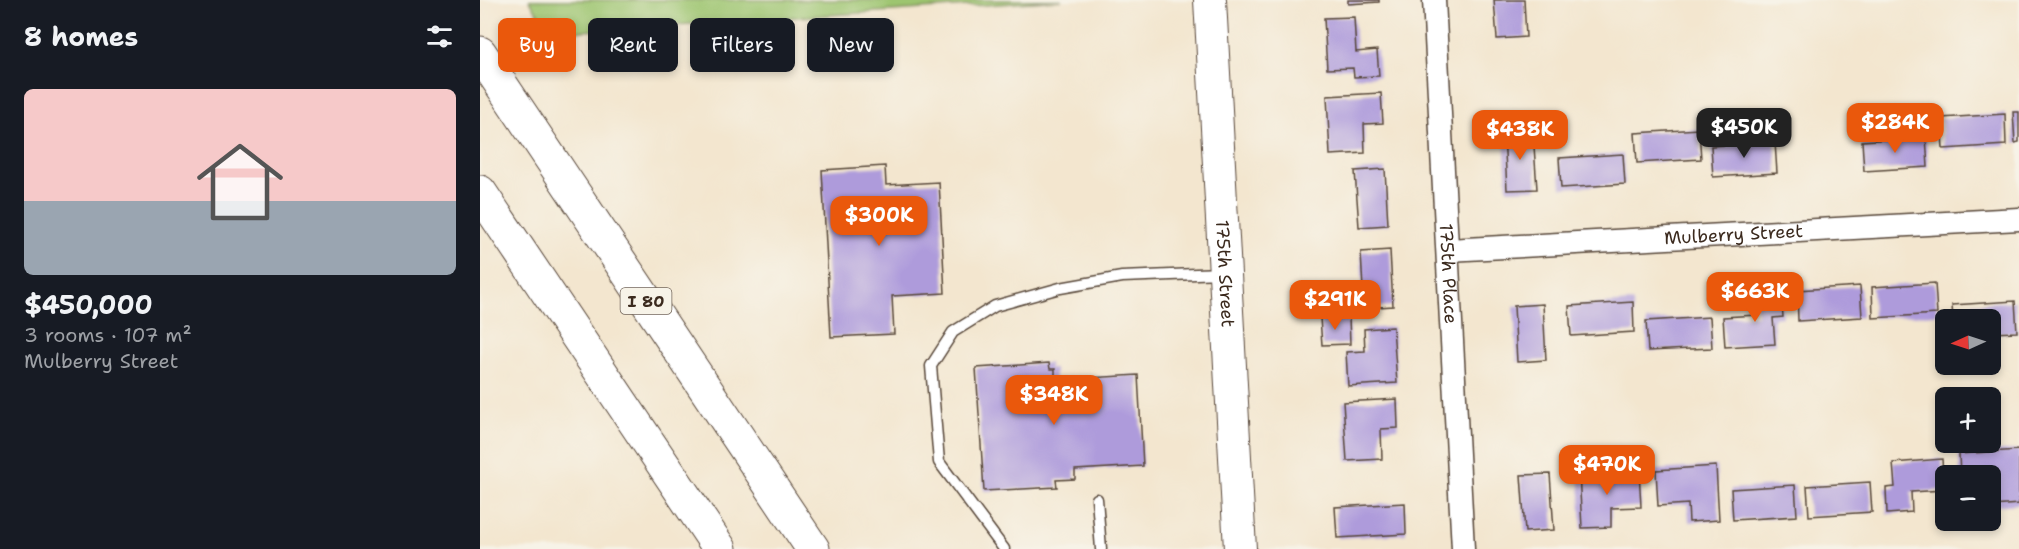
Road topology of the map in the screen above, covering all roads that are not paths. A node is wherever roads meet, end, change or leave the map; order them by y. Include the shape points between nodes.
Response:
1 (1210, 0) edge
2 (1434, 0) edge
3 (480, 53) edge
4 (480, 192) edge
5 (2019, 219) edge
6 (1448, 250) junction
7 (1225, 273) junction
8 (1097, 499) dead end
9 (720, 549) edge
10 (813, 549) edge
11 (1004, 549) edge
12 (1101, 549) edge
13 (1240, 549) edge
14 (1463, 549) edge

1 - 7 main road, 175th Street
2 - 6 street, 175th Place
3 - 10 highway, I 80
4 - 9 highway
5 - 6 street, Mulberry Street
6 - 14 street, 175th Place
7 - 11 lane via 1122,277 1060,288 995,306 953,332 931,366 939,462
7 - 13 main road, 175th Street
8 - 12 lane

